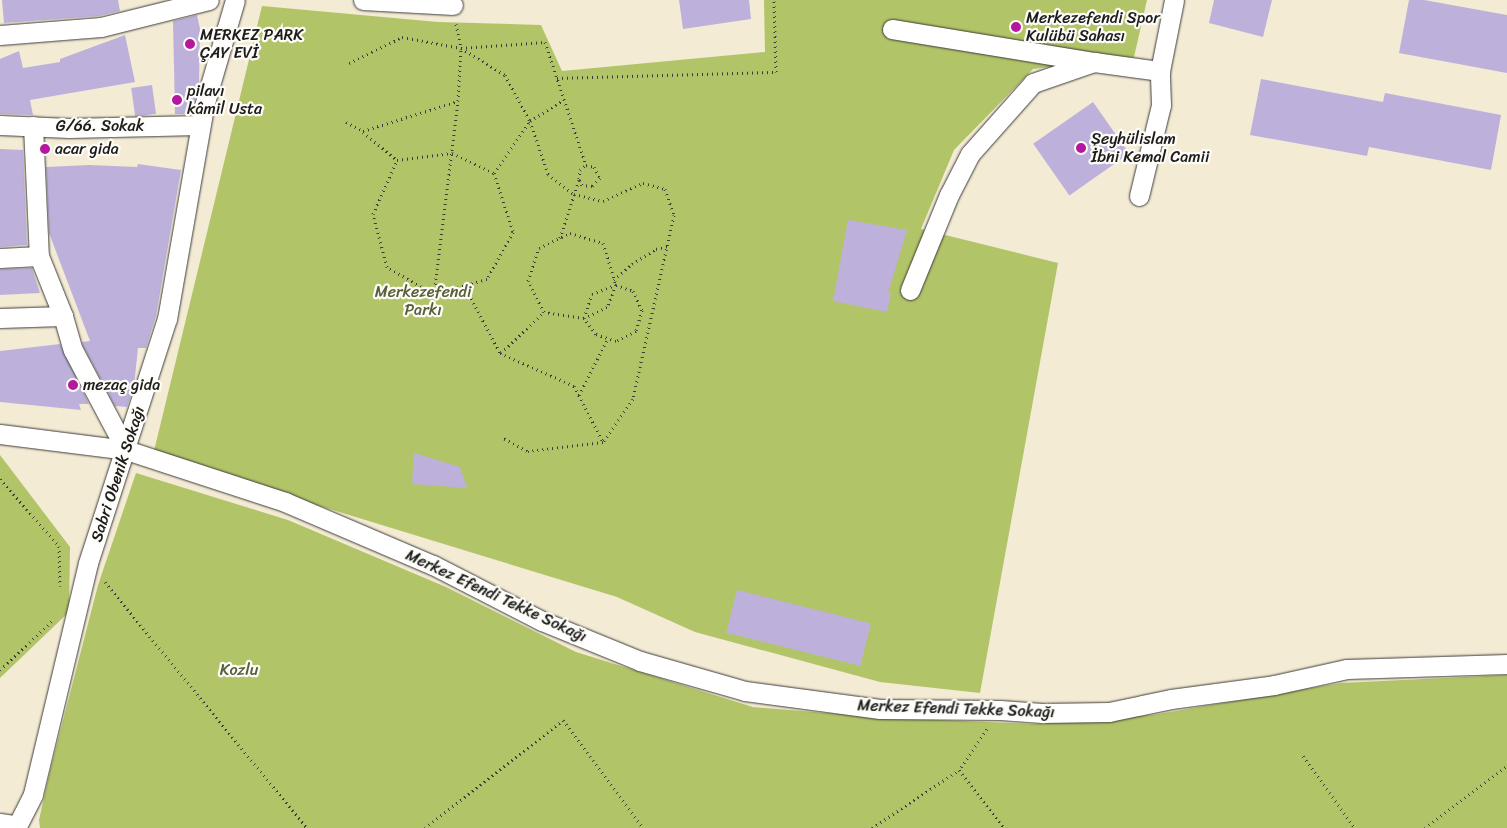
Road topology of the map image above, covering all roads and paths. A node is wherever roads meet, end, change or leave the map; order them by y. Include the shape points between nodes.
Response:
1 (209, 0) edge
2 (235, 0) edge
3 (363, 0) edge
4 (774, 0) edge
5 (1174, 0) edge
6 (452, 5) joint
7 (892, 29) dead end
8 (0, 35) edge
9 (461, 48) junction
10 (1094, 62) junction
11 (349, 64) dead end
12 (1160, 71) junction
13 (557, 78) junction
14 (564, 100) junction
15 (458, 102) junction
16 (530, 121) junction
17 (346, 122) dead end
18 (0, 125) edge
19 (200, 125) junction
20 (33, 126) junction
21 (363, 131) junction
22 (452, 153) junction
23 (397, 160) junction
24 (586, 165) junction
25 (494, 173) junction
26 (579, 179) junction
27 (574, 194) junction
28 (1139, 196) dead end
29 (560, 238) junction
30 (668, 246) junction
31 (40, 256) junction
32 (0, 258) edge
33 (614, 280) junction
34 (464, 285) junction
35 (616, 285) junction
36 (910, 290) dead end
37 (434, 294) junction
38 (544, 312) junction
39 (63, 316) junction
40 (0, 318) edge
41 (584, 318) junction
42 (608, 338) junction
43 (500, 353) junction
44 (579, 395) junction
45 (0, 434) edge
46 (502, 438) dead end
47 (603, 442) junction
48 (126, 450) junction
49 (0, 478) edge
50 (88, 563) junction
51 (61, 594) dead end
52 (55, 619) dead end
53 (1507, 664) edge
54 (0, 670) edge
55 (1000, 710) junction
56 (1303, 756) dead end
57 (1507, 766) edge
58 (959, 770) junction
59 (0, 826) edge
60 (16, 828) edge
61 (307, 828) edge
62 (425, 828) edge
63 (643, 828) edge
64 (872, 828) edge
65 (1004, 828) edge
66 (1355, 828) edge
67 (1425, 828) edge

1 - 8 street via 101,27
2 - 19 street, Sabri Obenik Sokağı
3 - 6 street
4 - 13 path via 776,72
5 - 12 street
6 - 9 path
7 - 10 street
9 - 11 path via 402,38
9 - 13 path via 545,42
9 - 15 path
9 - 16 path via 505,75
10 - 12 street
10 - 36 street via 1033,83 970,154 949,195
12 - 28 street via 1161,106
13 - 14 path
14 - 16 path
14 - 24 path
15 - 21 path
15 - 22 path
16 - 25 path
16 - 27 path via 548,174
17 - 21 path
18 - 20 street, G/66. Sokak
19 - 20 street, G/66. Sokak
19 - 48 street, Sabri Obenik Sokağı via 167,319
20 - 31 street
21 - 23 path
22 - 23 path
22 - 25 path
22 - 37 path
23 - 37 path via 373,214 387,267
24 - 26 path via 580,170
24 - 26 path via 594,167 600,178 592,186 582,186
25 - 34 path via 513,232 487,279
26 - 27 path
27 - 29 path
27 - 30 path via 603,201 643,184 665,189 674,215
29 - 33 path via 570,233 603,243
29 - 38 path via 539,248 528,281
30 - 33 path via 656,249 632,264
30 - 47 path via 633,399
31 - 32 street
31 - 39 street
33 - 35 path
34 - 37 path
34 - 43 path
35 - 41 path via 608,307
35 - 41 path via 592,294
35 - 42 path via 633,291 642,310 636,331 616,341
38 - 41 path
38 - 43 path
39 - 40 street
39 - 48 street via 73,350
41 - 42 path via 596,334
42 - 44 path
43 - 44 path via 574,386
44 - 47 path
45 - 48 street, Merkez Efendi Tekke Sokağı
46 - 47 path via 527,451
48 - 50 street, Sabri Obenik Sokağı
48 - 55 street, Merkez Efendi Tekke Sokağı via 285,502 433,565 542,621 640,661 755,692 880,709
49 - 51 path via 59,546
50 - 60 street, Sabri Obenik Sokağı via 33,794
50 - 61 path
52 - 54 path
53 - 55 street, Merkez Efendi Tekke Sokağı via 1347,669 1274,685 1171,699 1109,712
55 - 58 path
56 - 66 path
57 - 67 path
58 - 64 path
58 - 65 path
59 - 60 street
62 - 63 path via 563,720

